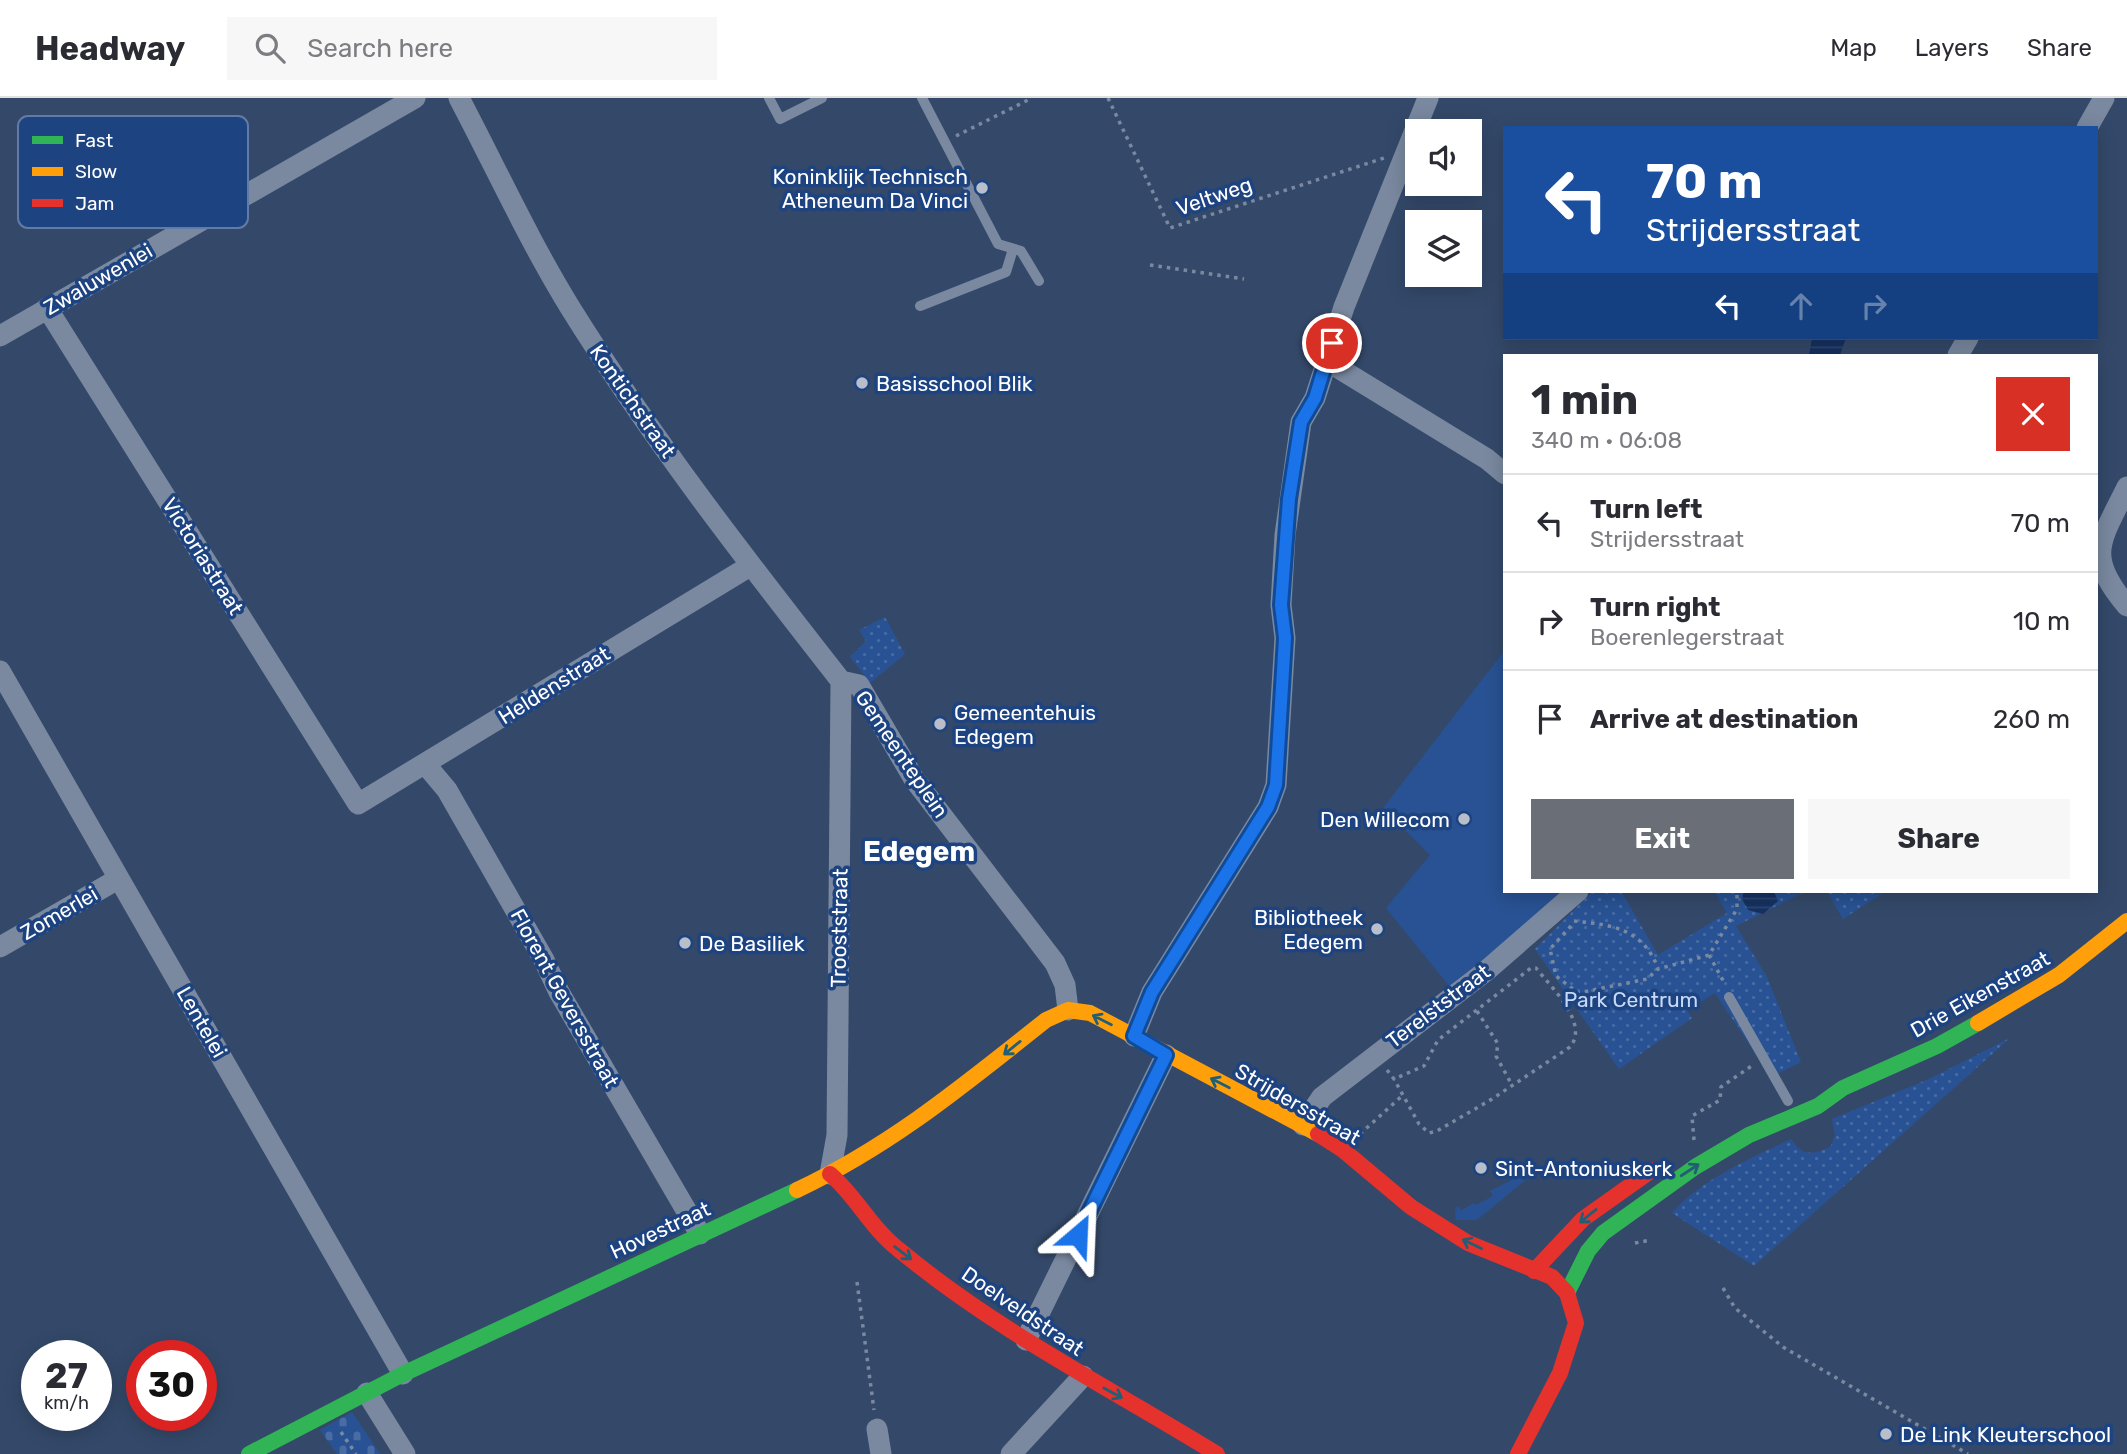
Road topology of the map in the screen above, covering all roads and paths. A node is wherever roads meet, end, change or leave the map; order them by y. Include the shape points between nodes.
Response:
1 (415, 98) edge
2 (459, 98) edge
3 (769, 98) edge
4 (822, 98) edge
5 (922, 98) edge
6 (1032, 98) edge
7 (1108, 98) edge
8 (1428, 98) edge
9 (2104, 98) edge
10 (1419, 119) edge
11 (2088, 126) edge
12 (944, 141) junction
13 (1405, 150) edge
14 (1405, 153) edge
15 (248, 193) edge
16 (187, 228) edge
17 (1013, 249) junction
18 (1150, 265) dead end
19 (1244, 279) dead end
20 (1039, 281) dead end
21 (920, 306) dead end
22 (47, 308) junction
23 (0, 336) edge
24 (1327, 361) junction
25 (1503, 472) edge
26 (2127, 487) edge
27 (750, 566) junction
28 (2127, 606) edge
29 (0, 671) edge
30 (841, 681) junction
31 (426, 765) junction
32 (358, 804) joint
33 (118, 878) junction
34 (1577, 893) edge
35 (1737, 893) edge
36 (1567, 915) junction
37 (2127, 921) edge
38 (0, 947) edge
39 (1709, 955) junction
40 (1658, 969) junction
41 (1729, 997) joint
42 (1068, 1010) junction
43 (1477, 1011) junction
44 (1134, 1036) junction
45 (1377, 1053) junction
46 (1166, 1055) junction
47 (1763, 1057) junction
48 (1394, 1079) junction
49 (1512, 1085) junction
50 (1843, 1088) junction
51 (1403, 1096) junction
52 (1783, 1103) joint
53 (1303, 1125) junction
54 (1695, 1142) dead end
55 (1343, 1150) junction
56 (1664, 1162) dead end
57 (830, 1174) junction
58 (1620, 1191) junction
59 (1634, 1208) junction
60 (700, 1234) junction
61 (1534, 1271) junction
62 (857, 1282) dead end
63 (1723, 1288) dead end
64 (1567, 1293) junction
65 (1557, 1325) dead end
66 (1026, 1340) junction
67 (1565, 1354) junction
68 (403, 1374) junction
69 (1083, 1376) junction
70 (367, 1393) junction
71 (877, 1429) joint
72 (249, 1454) edge
73 (405, 1454) edge
74 (881, 1454) edge
75 (1011, 1454) edge
76 (1217, 1454) edge
77 (1518, 1454) edge
78 (1968, 1454) edge

1 - 15 street, Zwaluwenlei
2 - 27 street, Kontichstraat via 569,307
3 - 4 lane via 780,119
5 - 12 lane
6 - 12 path
7 - 13 path, Veltweg via 1170,228
8 - 10 street
9 - 11 street
12 - 17 lane via 998,244
14 - 24 street
16 - 22 street, Zwaluwenlei
17 - 20 lane via 1021,251
17 - 21 lane via 1006,272
18 - 19 path
22 - 23 street, Zwaluwenlei
22 - 32 street, Victoriastraat
24 - 25 street
24 - 44 street via 1301,422 1289,499 1276,785 1268,807 1152,992
26 - 28 street via 2101,542 2102,572
27 - 30 street, Kontichstraat
27 - 31 street, Heldenstraat
29 - 33 street, Lentelei
30 - 42 street, Gemeenteplein via 859,685 914,779 1055,963 1065,985
30 - 57 street, Trooststraat via 837,1135
31 - 32 street, Heldenstraat
31 - 60 street, Florent Geversstraat via 447,790
33 - 38 street, Zomerlei
33 - 68 street, Lentelei
34 - 36 street, Terelststraat
35 - 39 path via 1737,909
36 - 40 path via 1623,929 1651,952
36 - 40 path via 1550,950 1556,976 1569,989 1578,993 1647,979
36 - 45 street, Terelststraat
37 - 50 street, Drie Eikenstraat via 2059,975 2002,1010 1937,1046
39 - 40 path
39 - 41 path
41 - 47 lane
44 -> 42 street, Strijdersstraat via 1090,1013
42 -> 57 street, Hovestraat via 1046,1020 920,1120
43 - 48 path via 1438,1040 1424,1066
43 - 49 path via 1498,1044 1496,1056
43 - 49 path via 1536,968 1574,1021 1576,1034 1570,1047
44 - 46 street, Strijdersstraat
45 - 48 path
45 - 53 street, Terelststraat via 1322,1097
53 -> 46 street, Strijdersstraat
46 - 66 street
47 - 52 lane
47 - 54 path via 1721,1087 1720,1100 1692,1116
48 - 51 path
49 - 51 path via 1429,1133
50 - 52 street, Drie Eikenstraat via 1808,1093
59 -> 50 street, Drie Eikenstraat via 1738,1142 1818,1106
51 - 55 path
53 - 55 street, Strijdersstraat
61 -> 55 street, Strijdersstraat via 1468,1243 1411,1207
56 - 58 street
57 - 60 street, Hovestraat
57 -> 66 street, Doelveldstraat via 849,1189 873,1226 896,1248
58 - 59 street
58 -> 61 street via 1583,1219
59 - 64 street, Drie Eikenstraat via 1588,1251
60 - 68 street, Hovestraat
61 - 64 street via 1548,1299
62 - 71 path
63 - 78 path via 1735,1308 1783,1348
64 - 67 street via 1576,1323
65 - 67 street
66 - 69 street, Doelveldstraat
67 - 77 street via 1560,1373
68 - 70 street, Hovestraat
69 - 75 street
69 -> 76 street, Doelveldstraat
70 - 72 street, Hovestraat
70 - 73 street
71 - 74 street

